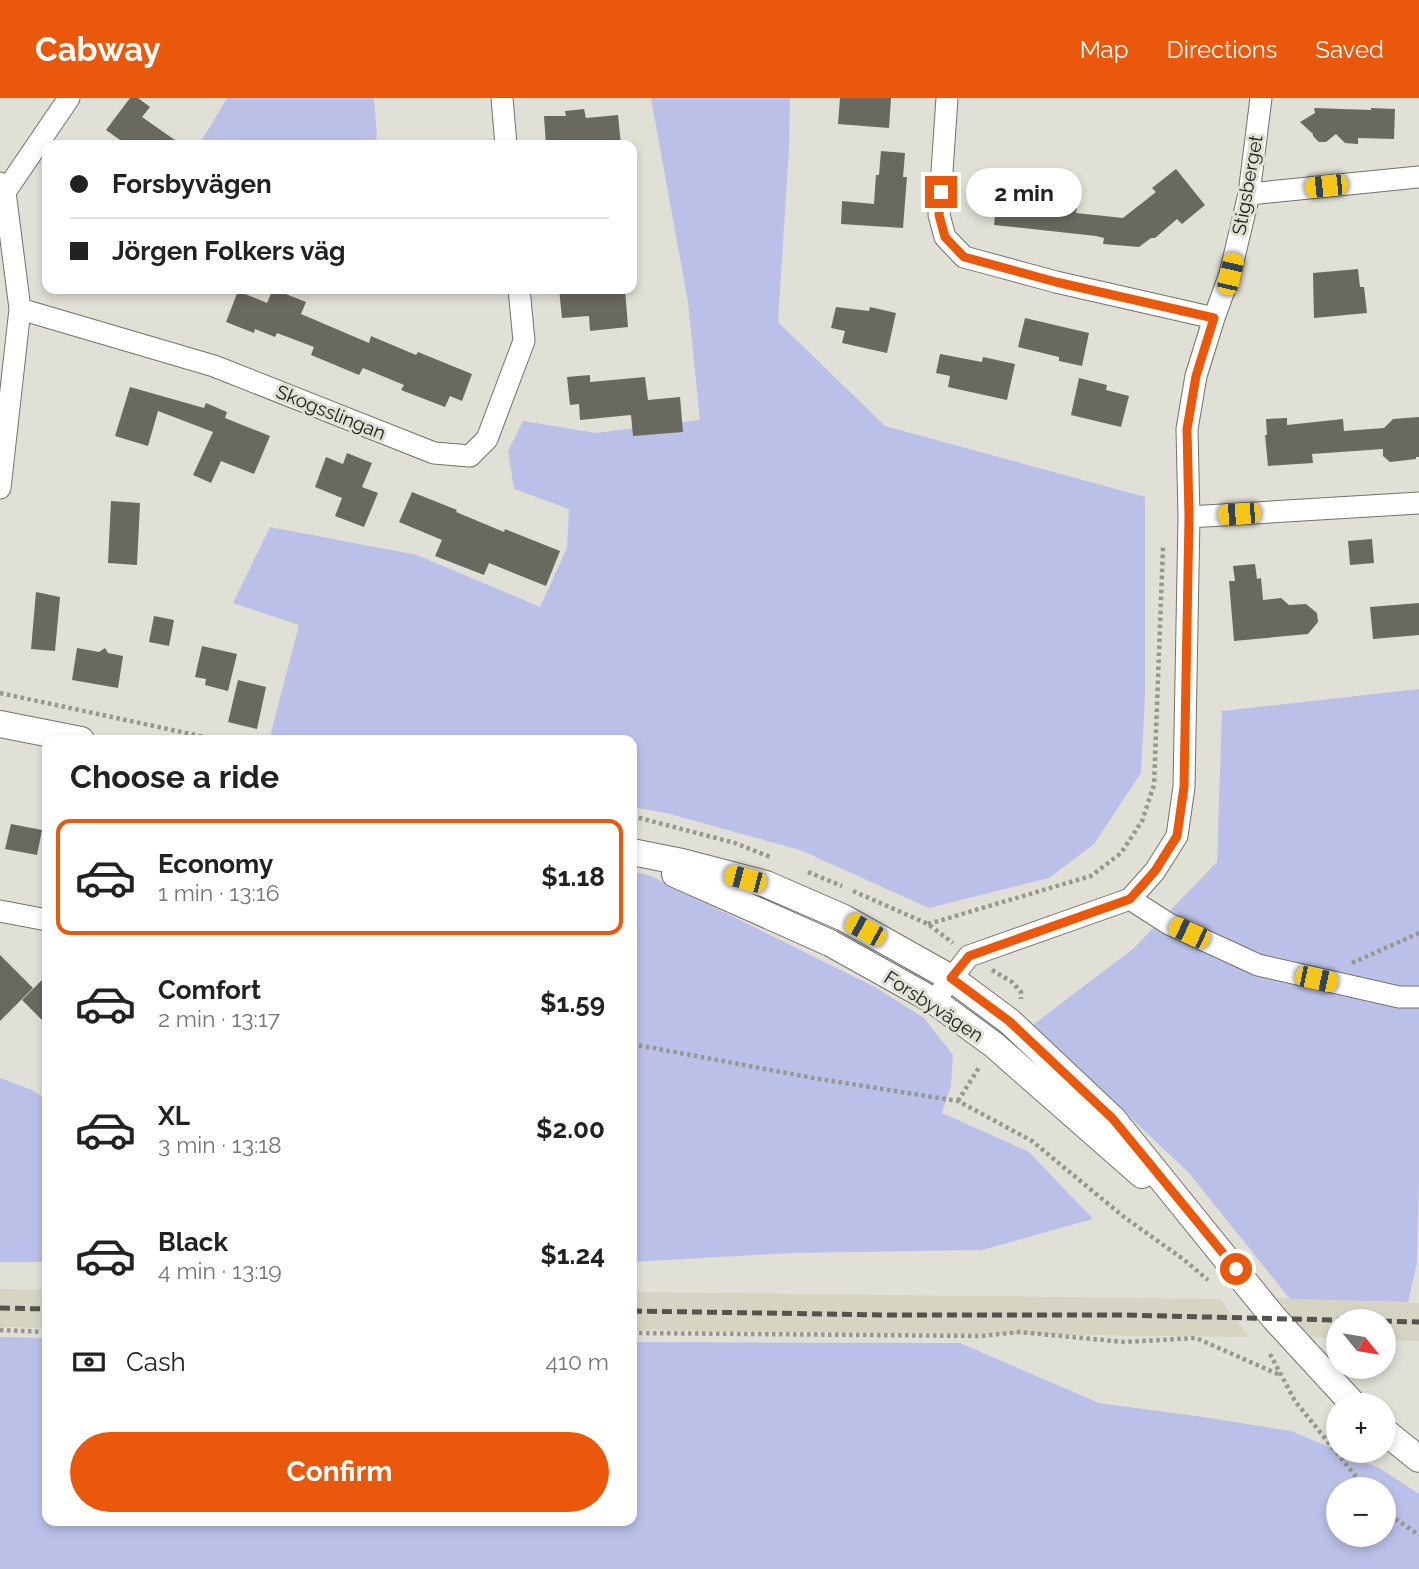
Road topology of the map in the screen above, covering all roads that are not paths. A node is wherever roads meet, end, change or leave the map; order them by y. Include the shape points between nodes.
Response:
1 (69, 98) edge
2 (502, 98) edge
3 (947, 98) edge
4 (1261, 98) edge
5 (506, 140) edge
6 (1419, 177) edge
7 (2, 188) edge
8 (1249, 194) junction
9 (519, 294) edge
10 (20, 309) junction
11 (1214, 318) junction
12 (0, 488) edge
13 (1419, 503) edge
14 (1189, 517) junction
15 (0, 724) edge
16 (56, 735) edge
17 (637, 853) edge
18 (637, 861) edge
19 (1130, 899) junction
20 (0, 911) edge
21 (42, 919) edge
22 (951, 978) junction
23 (1419, 997) edge
24 (934, 1001) junction
25 (1194, 1219) junction
26 (1343, 1393) edge
27 (1396, 1441) edge
28 (1419, 1459) edge

1 - 7 street
2 - 5 street
3 - 11 street via 939,215 945,237 964,257
4 - 8 street, Stigsberget
6 - 8 street
7 - 10 street
8 - 11 street, Stigsberget
9 - 10 street, Skogsslingan via 524,341 487,439 470,456 434,453 214,366
10 - 12 street
11 - 14 street, Stigsberget via 1196,376 1187,429
13 - 14 street
14 - 19 street, Stigsberget via 1184,787 1179,824 1177,836 1155,871
15 - 16 street
17 - 22 street, Forsbyvägen via 766,884 844,918
18 - 24 street, Forsbyvägen via 830,943
19 - 22 street, Stigsberget via 969,956
19 - 23 street via 1169,924 1258,965 1399,997
20 - 21 street
22 - 24 street, Stigsberget
22 - 25 street, Forsbyvägen via 1009,1021 1113,1119
24 - 25 street, Forsbyvägen via 994,1045
25 - 26 street, Forsbyvägen via 1274,1318
27 - 28 street

